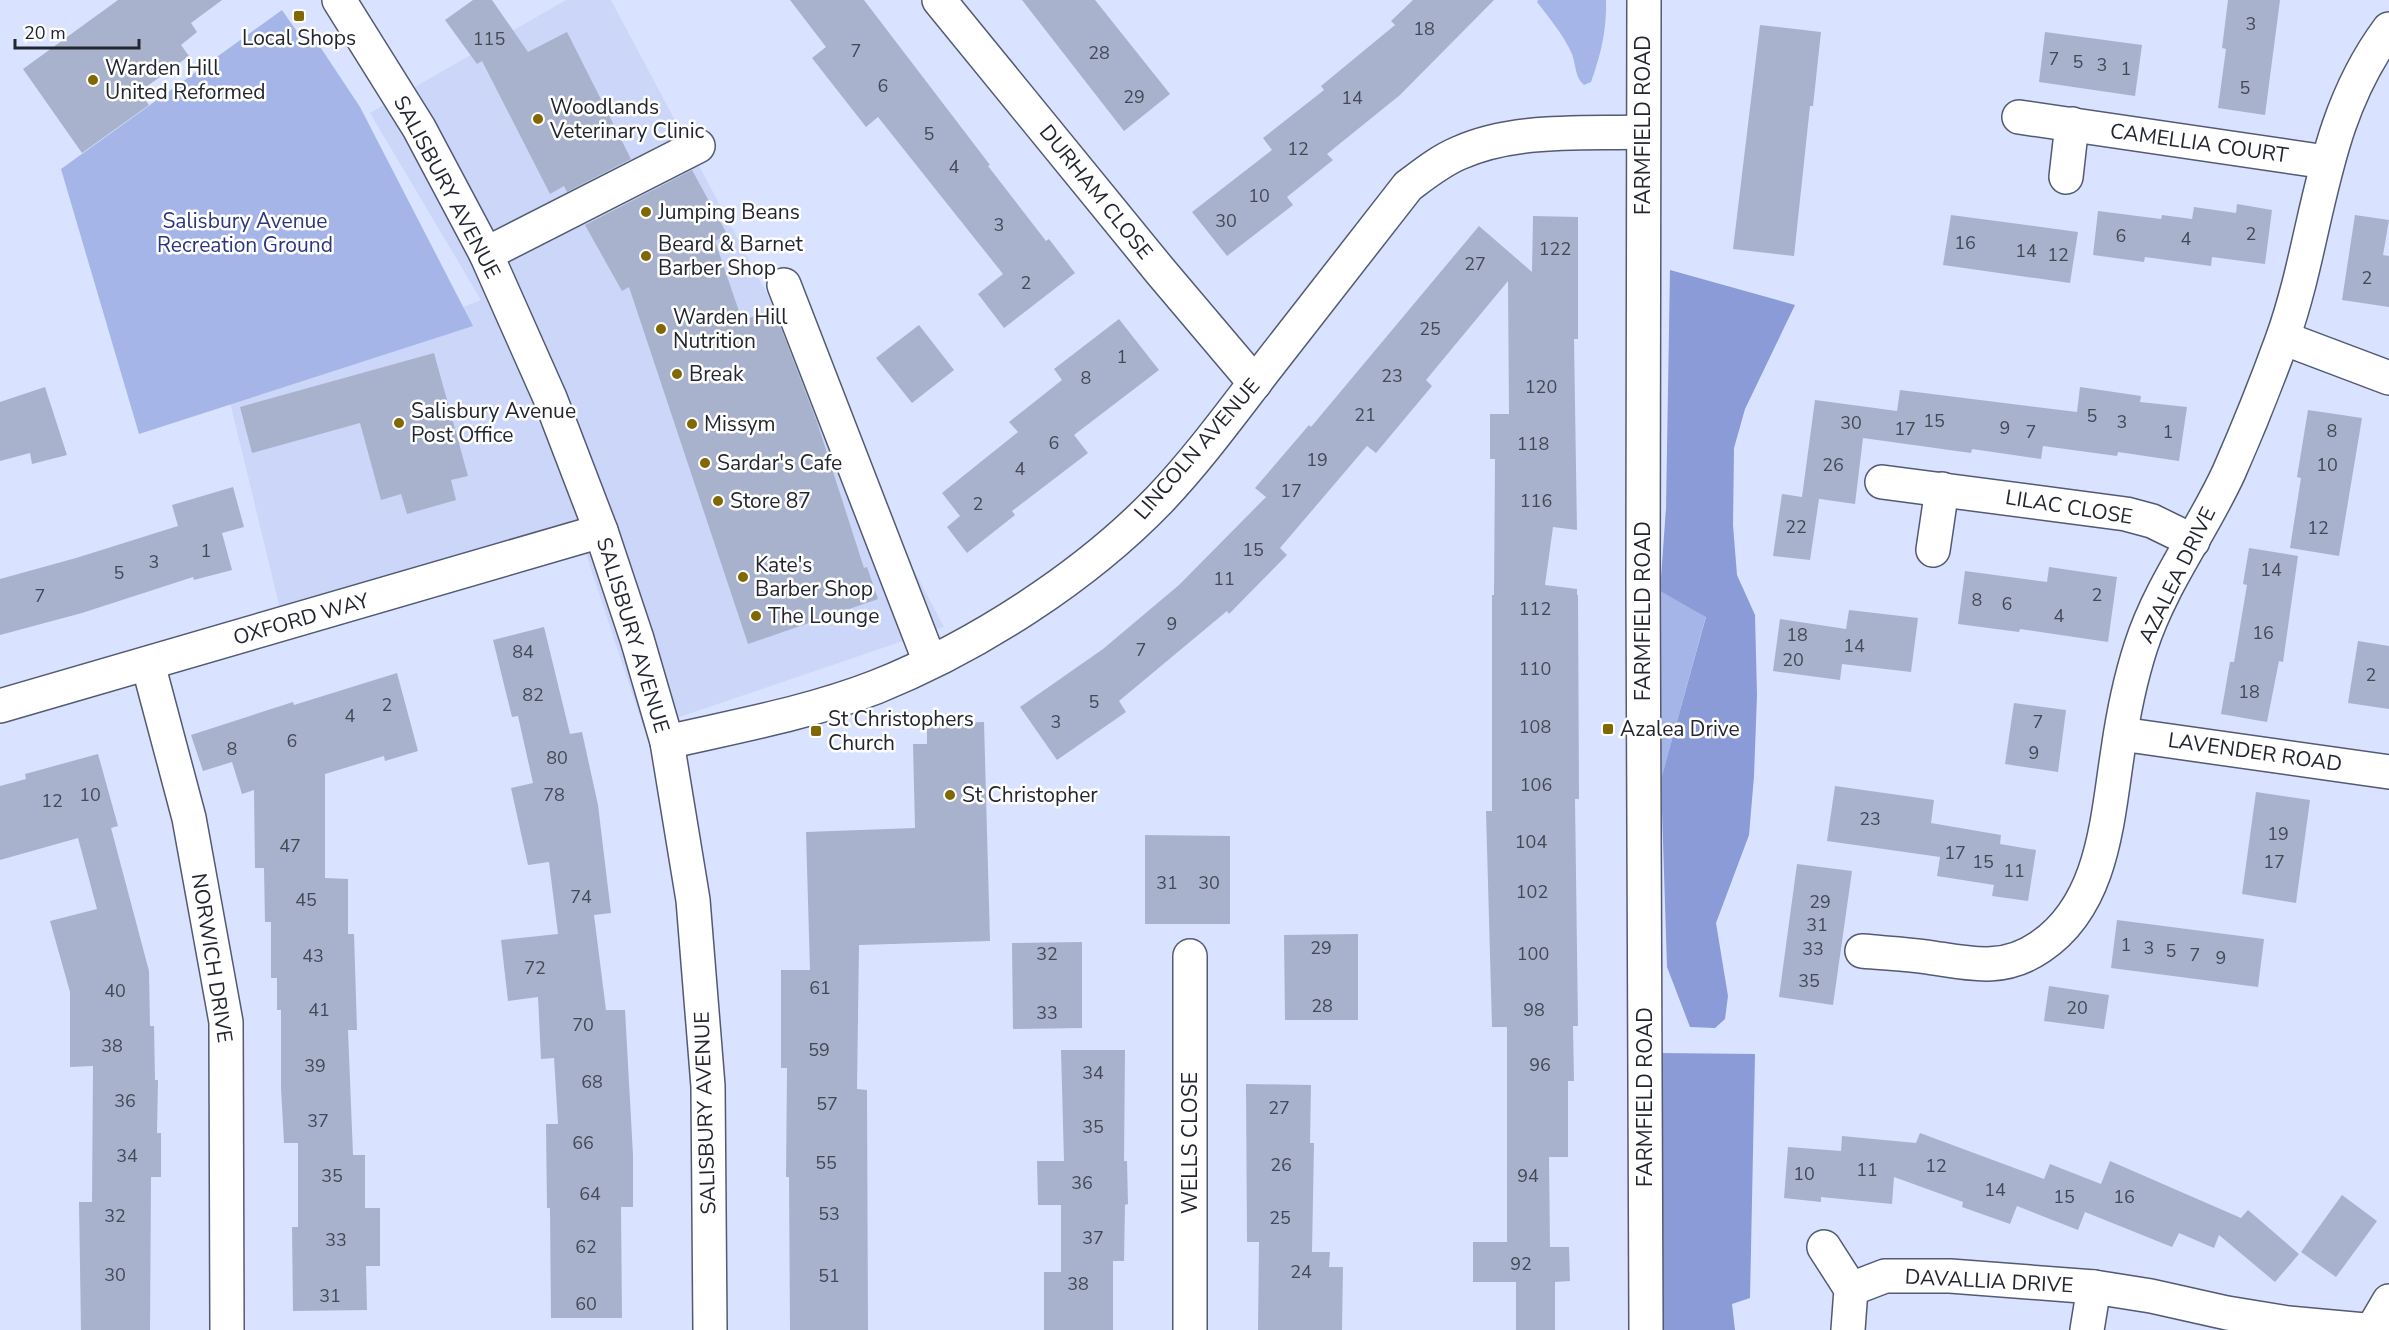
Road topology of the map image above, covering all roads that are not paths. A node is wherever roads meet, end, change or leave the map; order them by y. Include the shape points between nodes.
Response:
1 (339, 0) edge
2 (939, 0) edge
3 (1644, 0) edge
4 (2389, 29) edge
5 (2019, 117) dead end
6 (2072, 124) junction
7 (1643, 132) junction
8 (698, 146) dead end
9 (2326, 162) junction
10 (2066, 177) dead end
11 (486, 254) junction
12 (784, 285) dead end
13 (2283, 338) junction
14 (2389, 378) edge
15 (1255, 383) junction
16 (1882, 482) dead end
17 (1942, 489) junction
18 (601, 531) junction
19 (2193, 541) junction
20 (1933, 550) dead end
21 (930, 662) junction
22 (148, 664) junction
23 (0, 706) edge
24 (2121, 734) junction
25 (667, 742) junction
26 (2389, 772) edge
27 (1862, 951) dead end
28 (1190, 956) dead end
29 (1824, 1247) dead end
30 (2094, 1287) junction
31 (1851, 1289) junction
32 (2389, 1302) edge
33 (227, 1330) edge
34 (710, 1330) edge
35 (1190, 1330) edge
36 (1646, 1330) edge
37 (1848, 1330) edge
38 (2087, 1330) edge
39 (2365, 1330) edge
40 (2373, 1330) edge

1 - 11 street, SALISBURY AVENUE via 419,128
2 - 15 street, DURHAM CLOSE
3 - 7 street, FARMFIELD ROAD
4 - 9 street, AZALEA DRIVE via 2350,97
5 - 6 street, CAMELLIA COURT
6 - 9 street, CAMELLIA COURT
6 - 10 street
7 - 15 street, LINCOLN AVENUE via 1521,136 1489,142 1435,166 1408,186
7 - 36 street, FARMFIELD ROAD
8 - 11 street
9 - 13 street, AZALEA DRIVE
11 - 18 street, SALISBURY AVENUE via 550,398
12 - 21 street
13 - 14 street
13 - 19 street, AZALEA DRIVE via 2229,472
15 - 21 street, LINCOLN AVENUE via 1159,500 1105,549 1005,621
16 - 17 street, LILAC CLOSE
17 - 19 street, LILAC CLOSE via 2126,514 2152,521
17 - 20 street
18 - 22 street, OXFORD WAY
18 - 25 street, SALISBURY AVENUE
19 - 24 street, AZALEA DRIVE via 2173,574 2142,644
21 - 25 street, LINCOLN AVENUE via 875,687 808,709
22 - 23 street, OXFORD WAY
22 - 33 street, NORWICH DRIVE via 189,818 226,1022
24 - 26 street, LAVENDER ROAD
24 - 27 street, AZALEA DRIVE via 2098,866 2070,917 2042,947 2008,963 1980,966
25 - 34 street, SALISBURY AVENUE via 693,900 708,1086
28 - 35 street, WELLS CLOSE
29 - 31 street
30 - 31 street, DAVALLIA DRIVE via 1950,1276 1886,1276
30 - 38 street, DAVALLIA DRIVE
30 - 39 street, DAVALLIA DRIVE via 2247,1317
31 - 37 street
32 - 40 street

